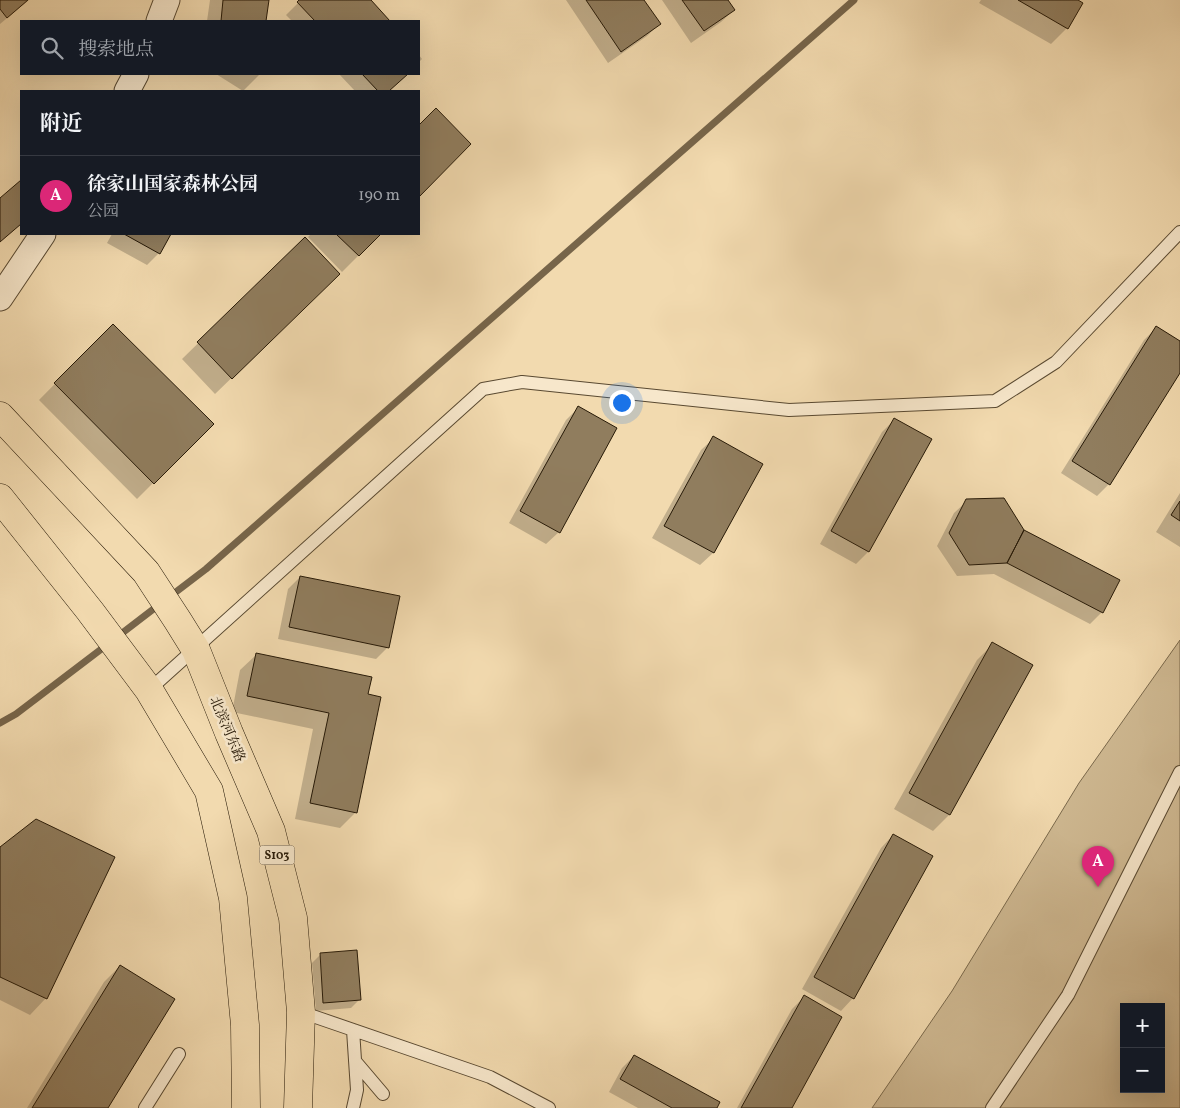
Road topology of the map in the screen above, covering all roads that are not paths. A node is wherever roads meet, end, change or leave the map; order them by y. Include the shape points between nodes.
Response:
1 (167, 0) edge
2 (159, 20) edge
3 (135, 75) edge
4 (128, 90) edge
5 (1180, 232) edge
6 (42, 235) edge
7 (0, 298) edge
8 (0, 416) edge
9 (0, 498) edge
10 (196, 650) junction
11 (149, 690) junction
12 (1180, 772) edge
13 (300, 1012) junction
14 (353, 1030) junction
15 (179, 1054) dead end
16 (355, 1061) junction
17 (383, 1094) dead end
18 (144, 1108) edge
19 (246, 1108) edge
20 (298, 1108) edge
21 (353, 1108) edge
22 (550, 1108) edge
23 (992, 1108) edge

1 - 2 street
3 - 4 street
5 - 10 lane via 1056,362 995,401 789,410 522,382 483,389
6 - 7 street
8 - 10 main road, 北滨河东路 / S103 via 146,572
9 - 11 main road
10 - 11 lane
10 - 13 main road, 北滨河东路 / S103 via 271,831 293,918
11 - 19 main road via 209,791 233,898 245,1025
12 - 23 lane via 1068,995
13 - 14 lane
13 - 20 main road, 北滨河东路 / S103
14 - 16 lane
14 - 22 lane via 490,1077
15 - 18 lane
16 - 17 lane
16 - 21 lane via 357,1090

